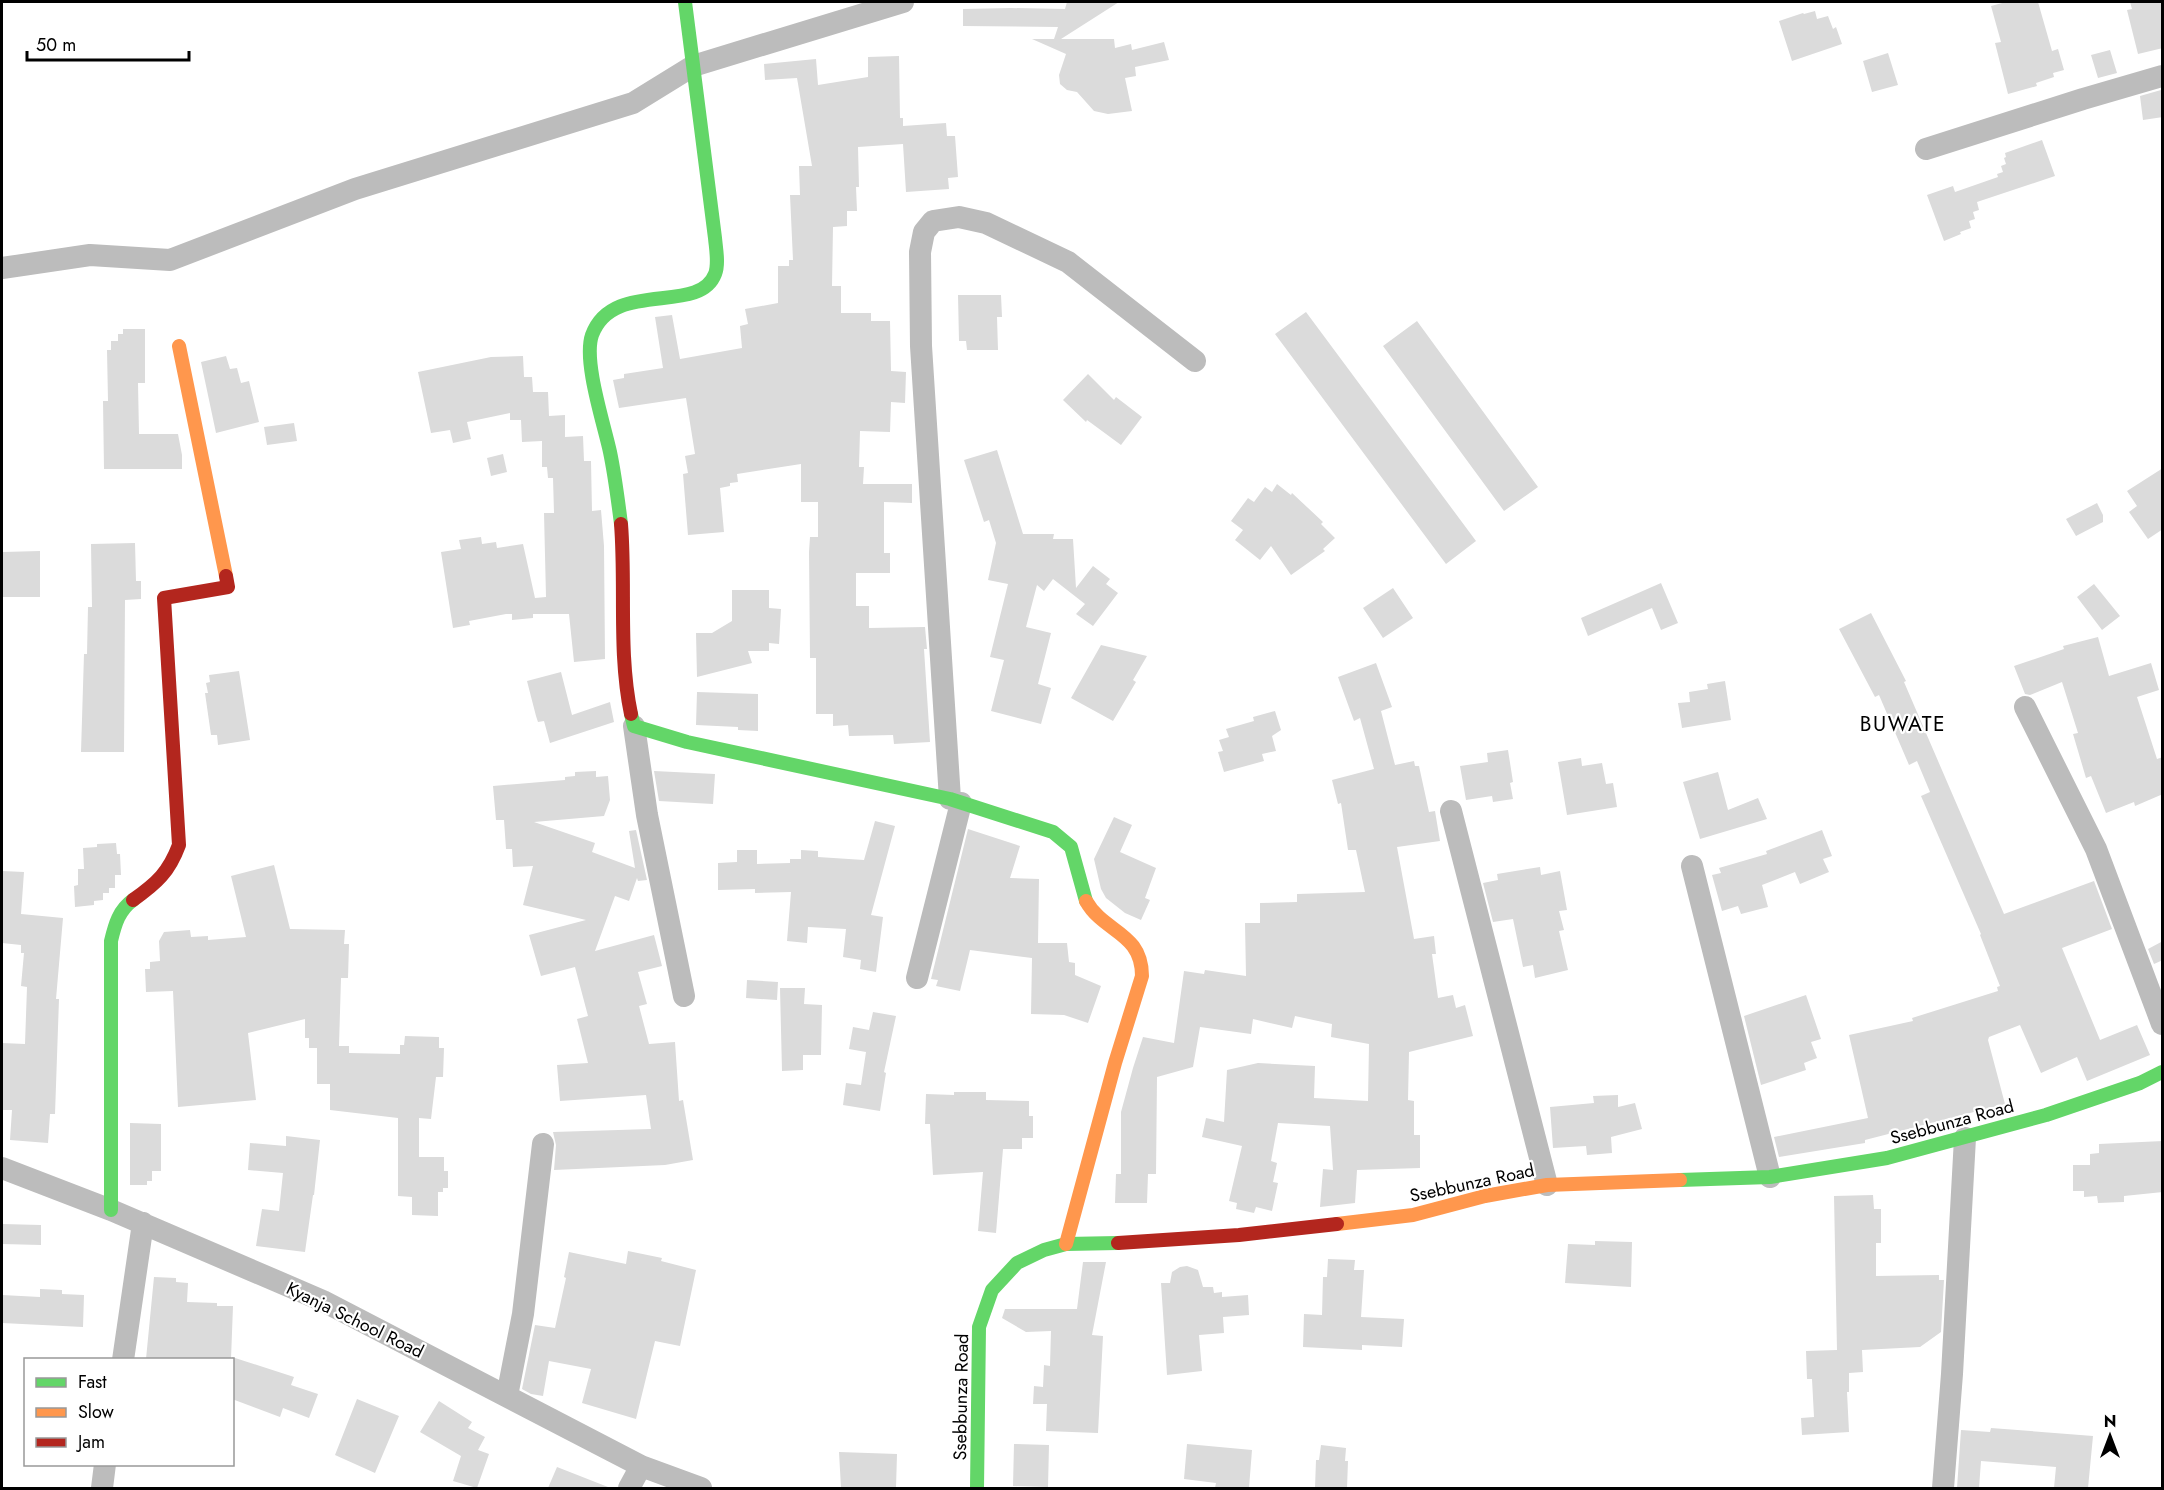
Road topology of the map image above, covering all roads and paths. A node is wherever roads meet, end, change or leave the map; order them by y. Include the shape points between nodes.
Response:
1 (685, 2) edge
2 (903, 2) edge
3 (693, 66) junction
4 (2163, 76) edge
5 (1926, 149) dead end
6 (2, 268) edge
7 (179, 346) dead end
8 (1195, 361) dead end
9 (2025, 707) dead end
10 (634, 726) junction
11 (955, 801) junction
12 (1451, 811) dead end
13 (1692, 866) dead end
14 (917, 978) dead end
15 (684, 996) dead end
16 (2163, 1024) edge
17 (2163, 1072) edge
18 (1965, 1138) junction
19 (543, 1144) dead end
20 (2, 1168) edge
21 (1770, 1177) junction
22 (1547, 1185) junction
23 (111, 1210) junction
24 (143, 1223) junction
25 (1065, 1244) junction
26 (123, 1358) edge
27 (507, 1396) junction
28 (105, 1466) edge
29 (641, 1466) junction
30 (102, 1488) edge
31 (629, 1488) edge
32 (701, 1488) edge
33 (977, 1488) edge
34 (1942, 1488) edge

1 - 3 street
2 - 3 street
3 - 6 street via 633,103 355,189 170,260 90,255
3 - 10 street via 715,238 715,276 709,285 691,292 618,305 597,322 591,339 593,373 618,496 624,571 625,680
4 - 5 street
7 - 23 street via 228,587 165,598 179,845 171,866 125,906 111,941
8 - 11 street via 1058,257 986,223 959,217 933,221 924,232 920,252 921,346
9 - 16 street via 2096,849
10 - 11 street
10 - 15 street via 647,814
11 - 14 street
11 - 25 street via 1053,832 1071,847 1083,896 1091,910 1126,938 1142,962 1142,976
12 - 22 street
13 - 21 street
17 - 18 street, Ssebbunza Road via 2046,1116
18 - 21 street, Ssebbunza Road via 1887,1158
18 - 34 street
19 - 27 street via 523,1314
20 - 23 street, Kyanja School Road
21 - 22 street, Ssebbunza Road
22 - 25 street, Ssebbunza Road via 1413,1215 1239,1234
23 - 24 street, Kyanja School Road
24 - 26 street
24 - 27 street, Kyanja School Road via 323,1301
25 - 33 street, Ssebbunza Road via 1017,1263 992,1290 979,1327
27 - 29 street, Kyanja School Road
28 - 30 street
29 - 31 street
29 - 32 street, Kyanja School Road

